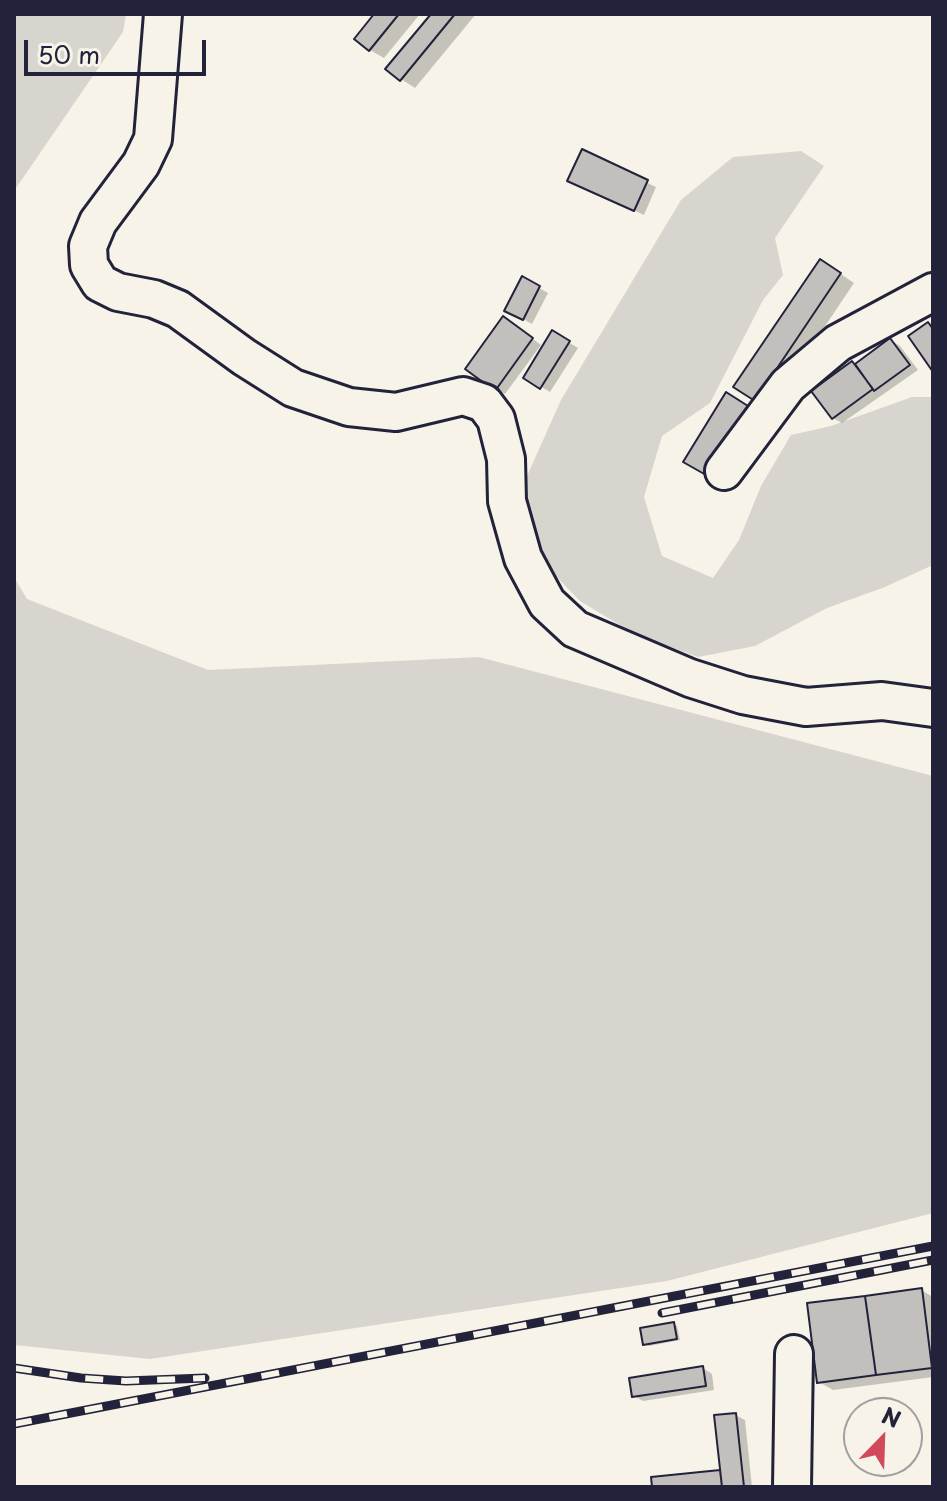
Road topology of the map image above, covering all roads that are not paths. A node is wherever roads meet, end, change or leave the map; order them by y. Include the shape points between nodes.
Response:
1 (163, 14) edge
2 (933, 292) edge
3 (724, 471) dead end
4 (933, 708) edge
5 (794, 1354) dead end
6 (792, 1487) edge

1 - 4 street via 153,139 88,246 89,265 100,283 178,309 293,388 349,407 396,412 463,396 484,403 496,419 506,459 507,501 523,558 547,603 575,629 743,695 806,707 882,701
2 - 3 street via 838,343 788,385
5 - 6 street

